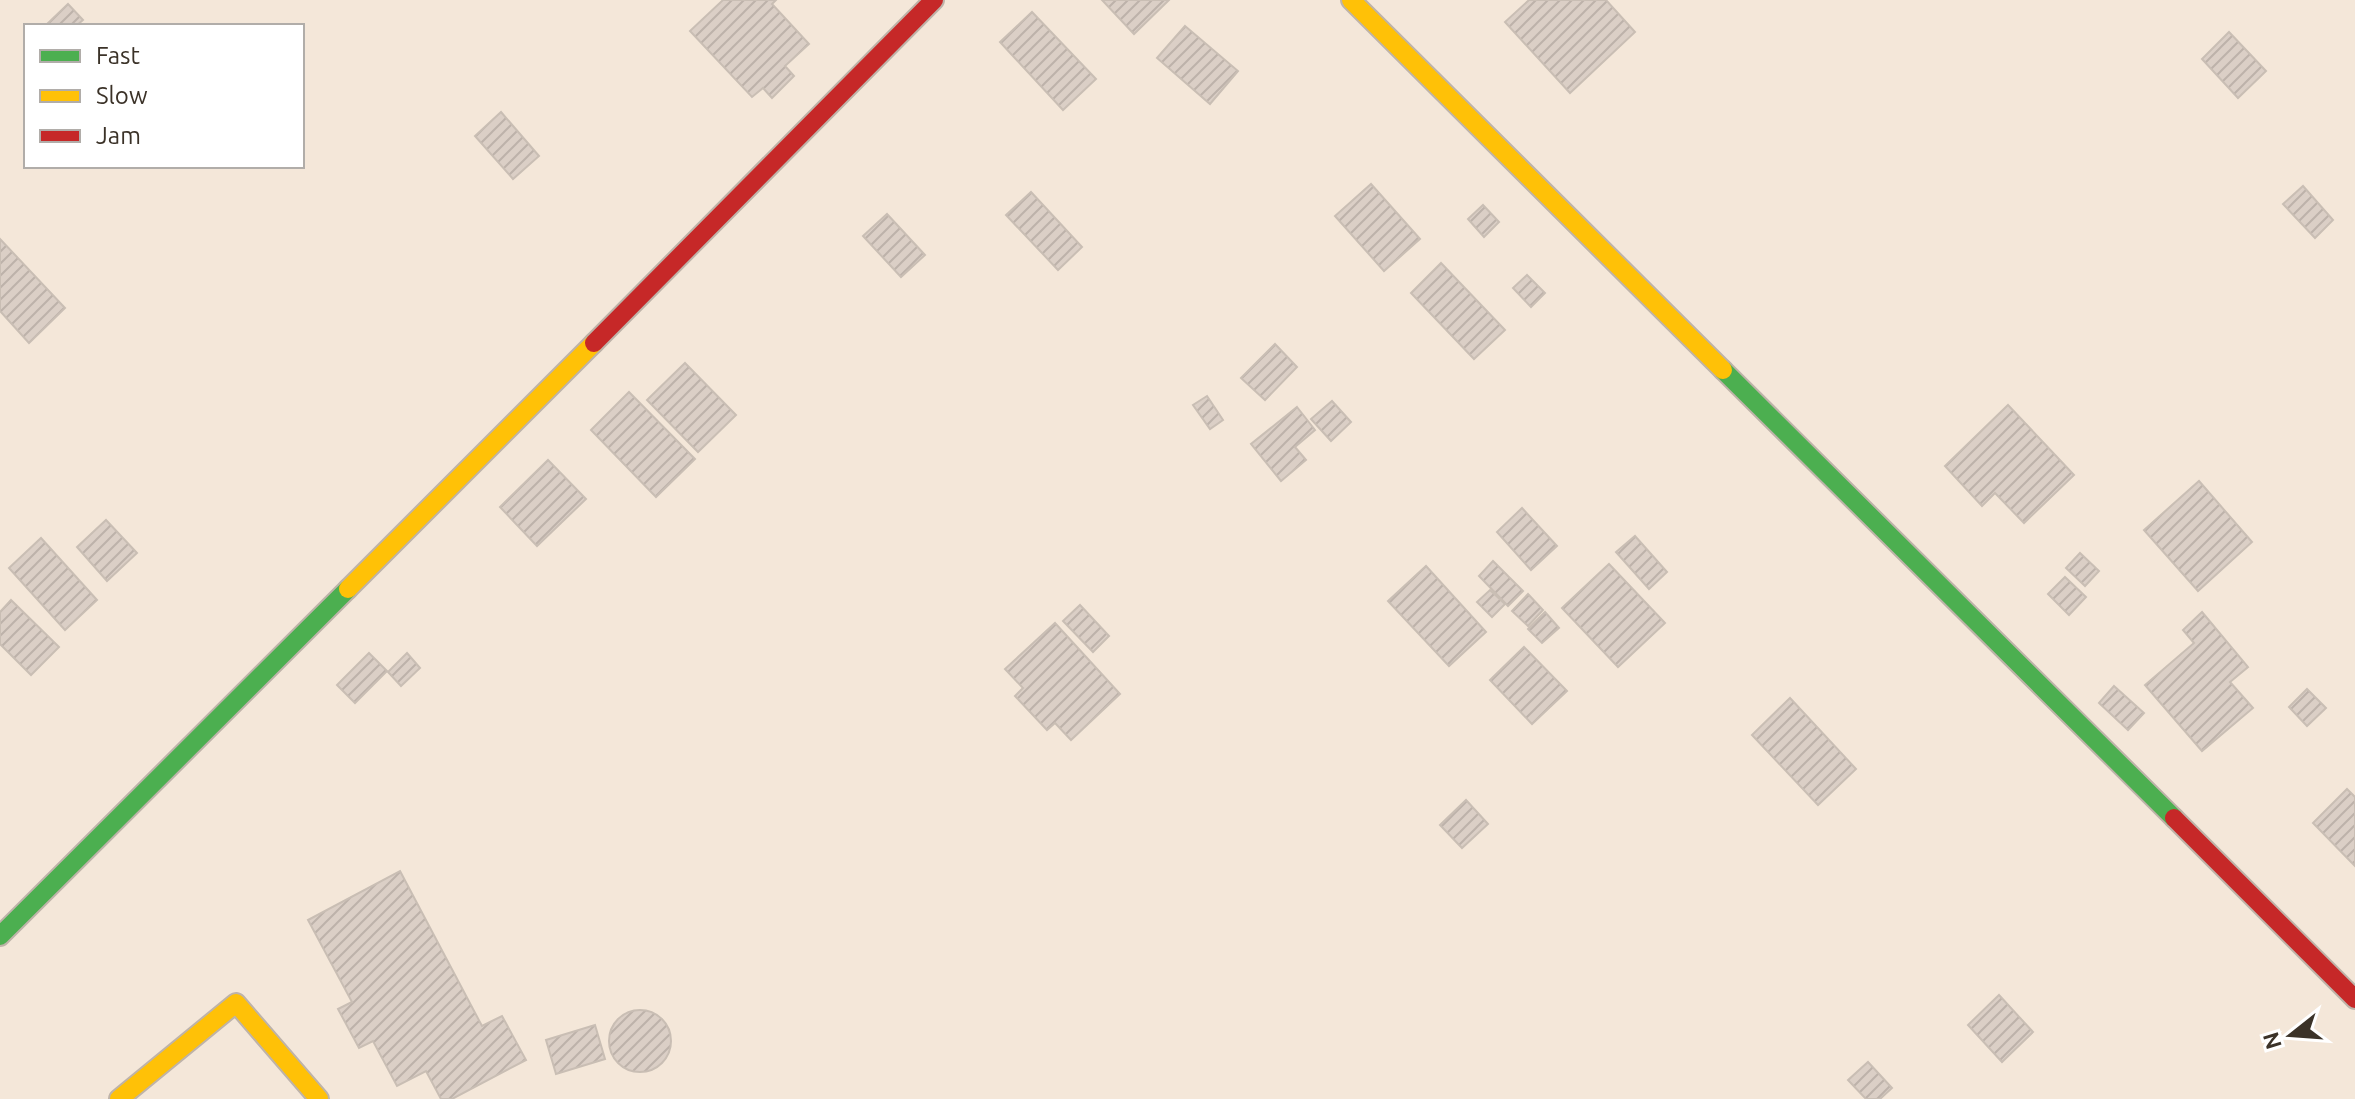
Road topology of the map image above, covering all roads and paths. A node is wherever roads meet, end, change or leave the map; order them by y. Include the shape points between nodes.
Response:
1 (934, 0) edge
2 (1351, 0) edge
3 (0, 936) edge
4 (2355, 999) edge
5 (119, 1099) edge
6 (319, 1099) edge

1 - 3 street
2 - 4 street
5 - 6 street via 236,1003

